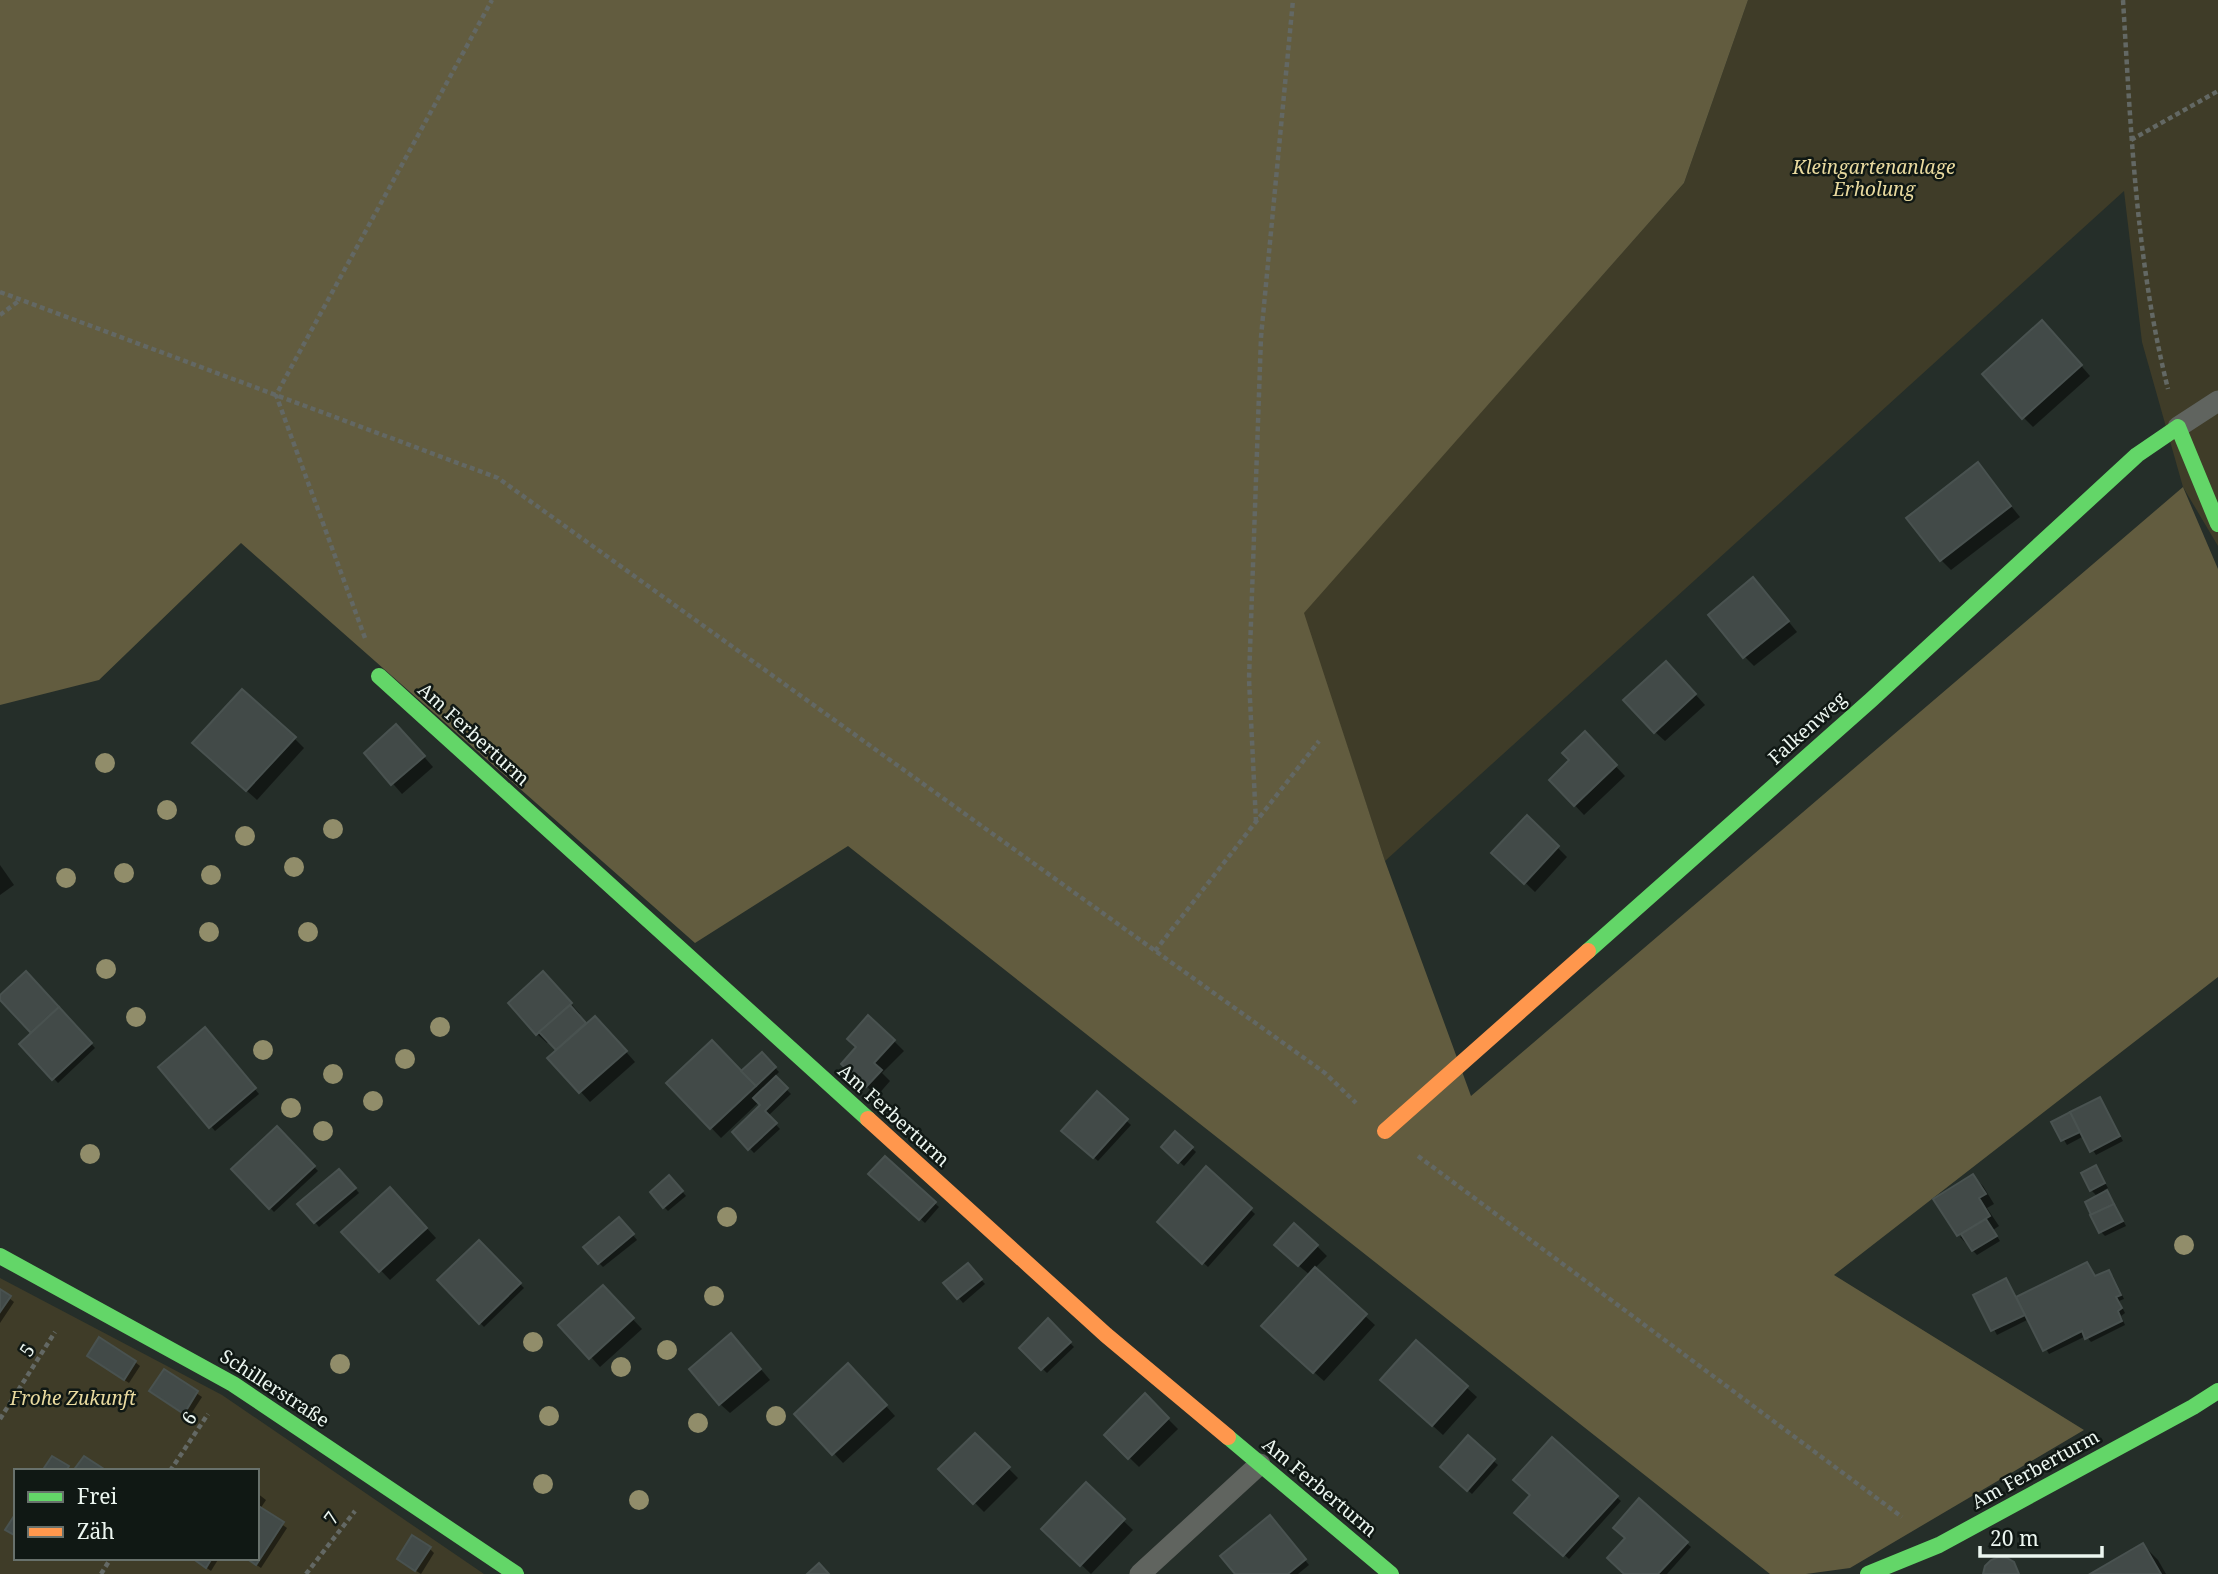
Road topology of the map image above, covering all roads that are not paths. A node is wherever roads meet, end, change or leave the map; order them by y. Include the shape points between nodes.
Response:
1 (2218, 401) edge
2 (2178, 427) junction
3 (2218, 524) edge
4 (379, 676) road end
5 (1385, 1130) road end
6 (0, 1256) edge
7 (2218, 1391) edge
8 (1260, 1464) junction
9 (516, 1574) edge
10 (1140, 1574) edge
11 (1391, 1574) edge
12 (1868, 1574) edge

1 - 2 lane
2 - 3 street
2 - 5 street, Falkenweg via 2137,455 1871,700
4 - 8 street, Am Ferberturm via 1106,1335
6 - 9 street, Schillerstraße via 233,1384
7 - 12 street, Am Ferberturm via 1939,1545
8 - 10 lane
8 - 11 street, Am Ferberturm

